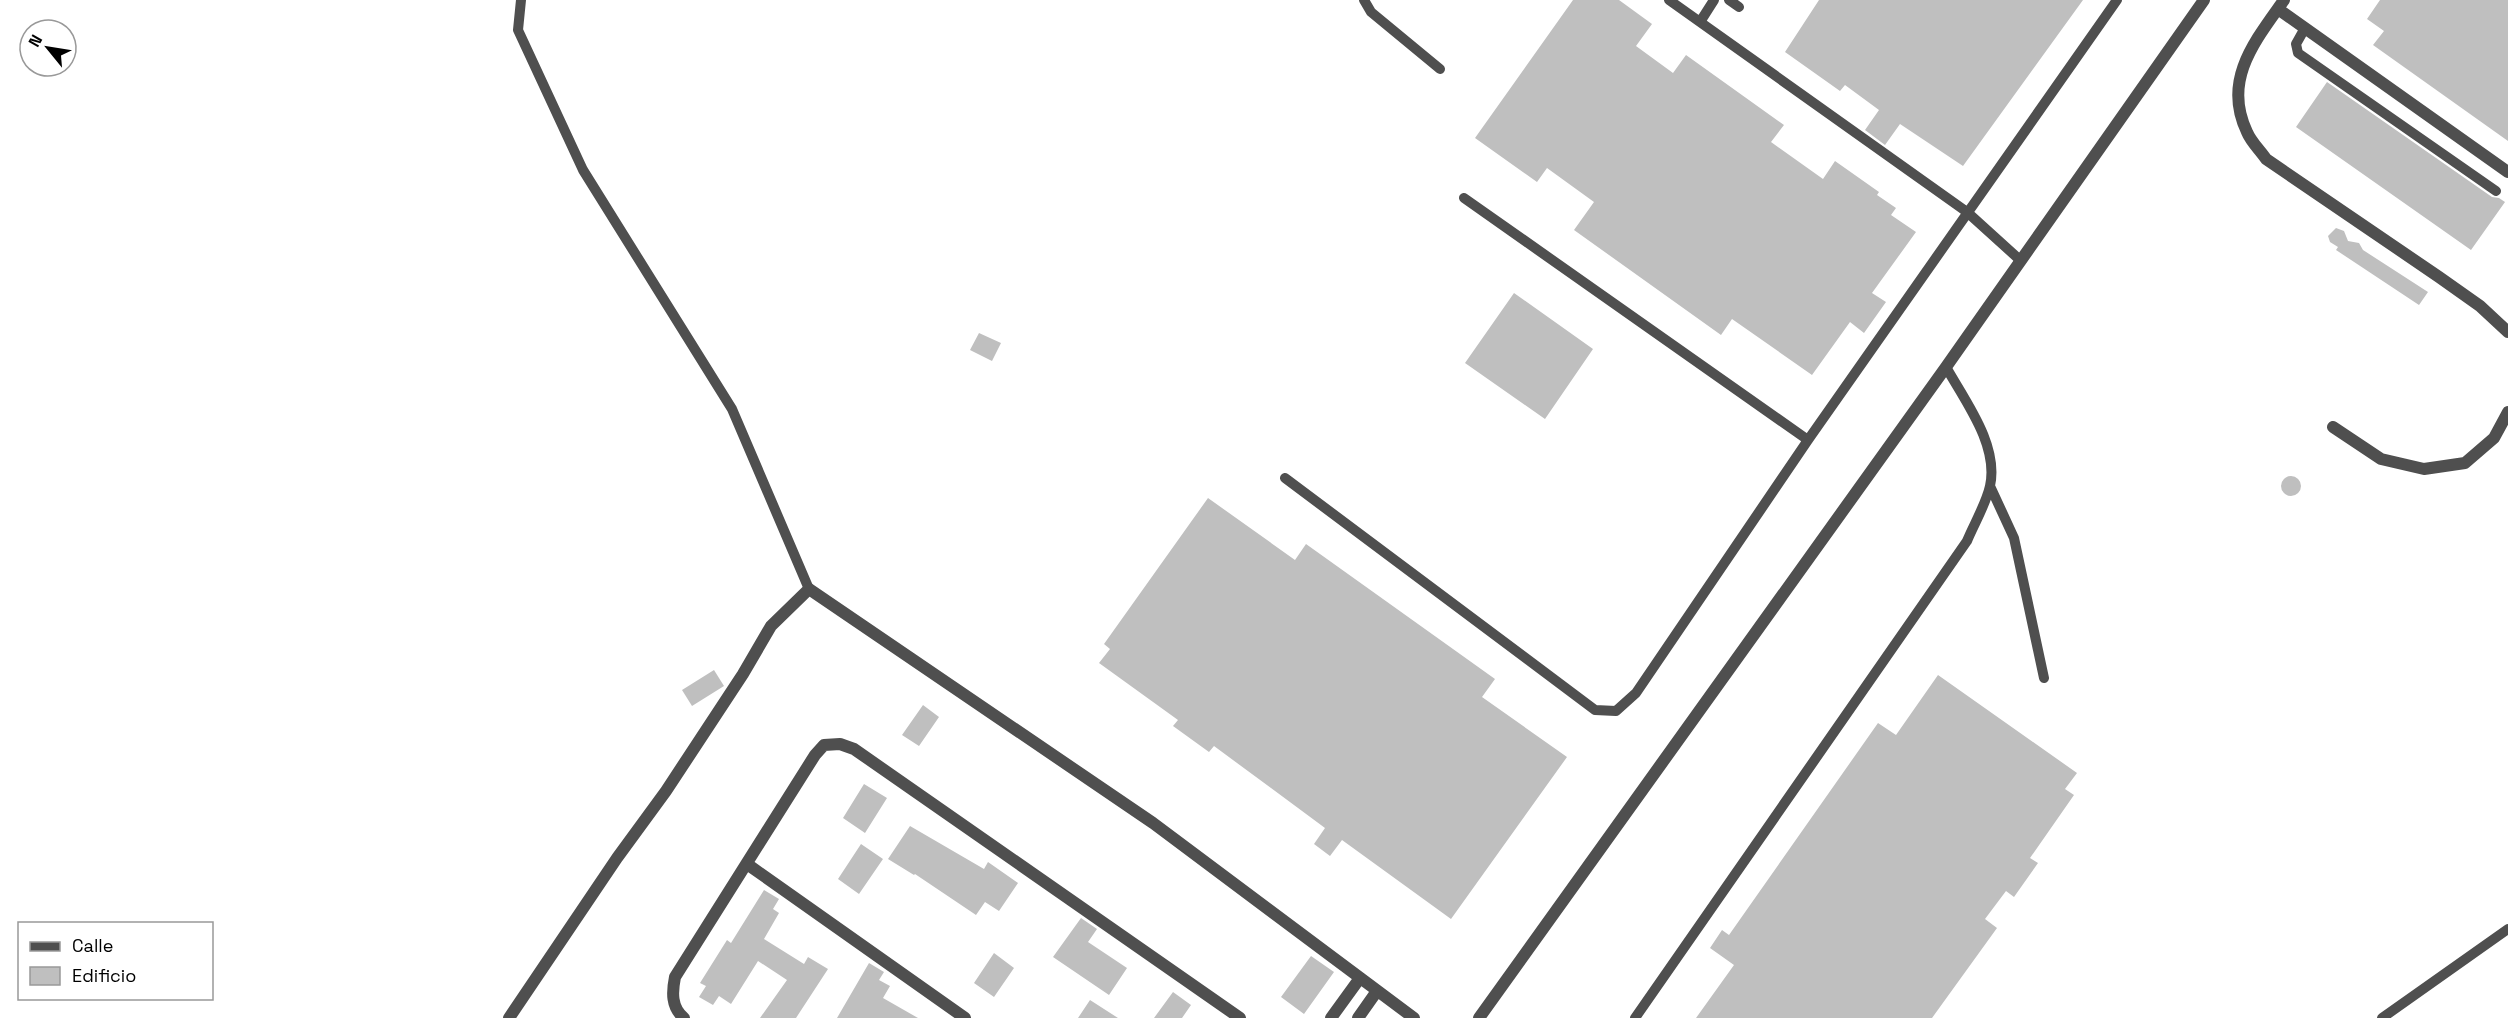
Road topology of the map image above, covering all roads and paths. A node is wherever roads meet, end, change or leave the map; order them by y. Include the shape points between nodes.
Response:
1 (521, 0) edge
2 (1364, 0) edge
3 (1669, 0) edge
4 (1714, 0) edge
5 (1729, 0) edge
6 (2117, 0) edge
7 (2204, 0) edge
8 (2281, 4) edge
9 (1739, 7) dead end
10 (1700, 22) junction
11 (2305, 28) junction
12 (1440, 69) dead end
13 (2508, 172) edge
14 (2496, 191) dead end
15 (1464, 198) dead end
16 (1967, 212) junction
17 (2020, 260) junction
18 (2508, 332) edge
19 (1946, 367) junction
20 (2508, 412) edge
21 (2333, 426) dead end
22 (1808, 440) junction
23 (1285, 478) dead end
24 (1990, 486) junction
25 (809, 589) junction
26 (2044, 678) dead end
27 (747, 864) junction
28 (2508, 929) edge
29 (1360, 978) junction
30 (1377, 991) junction
31 (509, 1018) edge
32 (684, 1018) edge
33 (965, 1018) edge
34 (1240, 1018) edge
35 (1331, 1018) edge
36 (1358, 1018) edge
37 (1414, 1018) edge
38 (1479, 1018) edge
39 (1635, 1018) edge
40 (2382, 1018) edge

1 - 25 lane via 518,30 584,170 732,409
2 - 12 lane via 1371,12
3 - 10 lane
4 - 10 lane
5 - 9 lane
6 - 16 lane
7 - 17 street
8 - 11 street
8 - 18 street via 2239,75 2238,108 2247,134 2266,159 2447,282
10 - 16 lane
11 - 13 street
11 - 14 lane via 2296,44 2298,53
15 - 22 lane
16 - 17 lane
16 - 22 lane
17 - 19 street
19 - 24 lane via 1982,434 1990,456
19 - 38 street
20 - 21 street via 2494,438 2465,463 2424,469 2381,459
22 - 23 lane via 1636,693 1616,711 1595,710
24 - 26 lane via 2014,538
24 - 39 lane via 1967,541
25 - 29 street via 1153,823
25 - 31 street via 771,626 666,791
27 - 32 street via 675,977 674,1003
27 - 33 street
27 - 34 street via 815,755 824,745 840,744 854,749
28 - 40 lane
29 - 30 street
29 - 35 street
30 - 36 street
30 - 37 street

